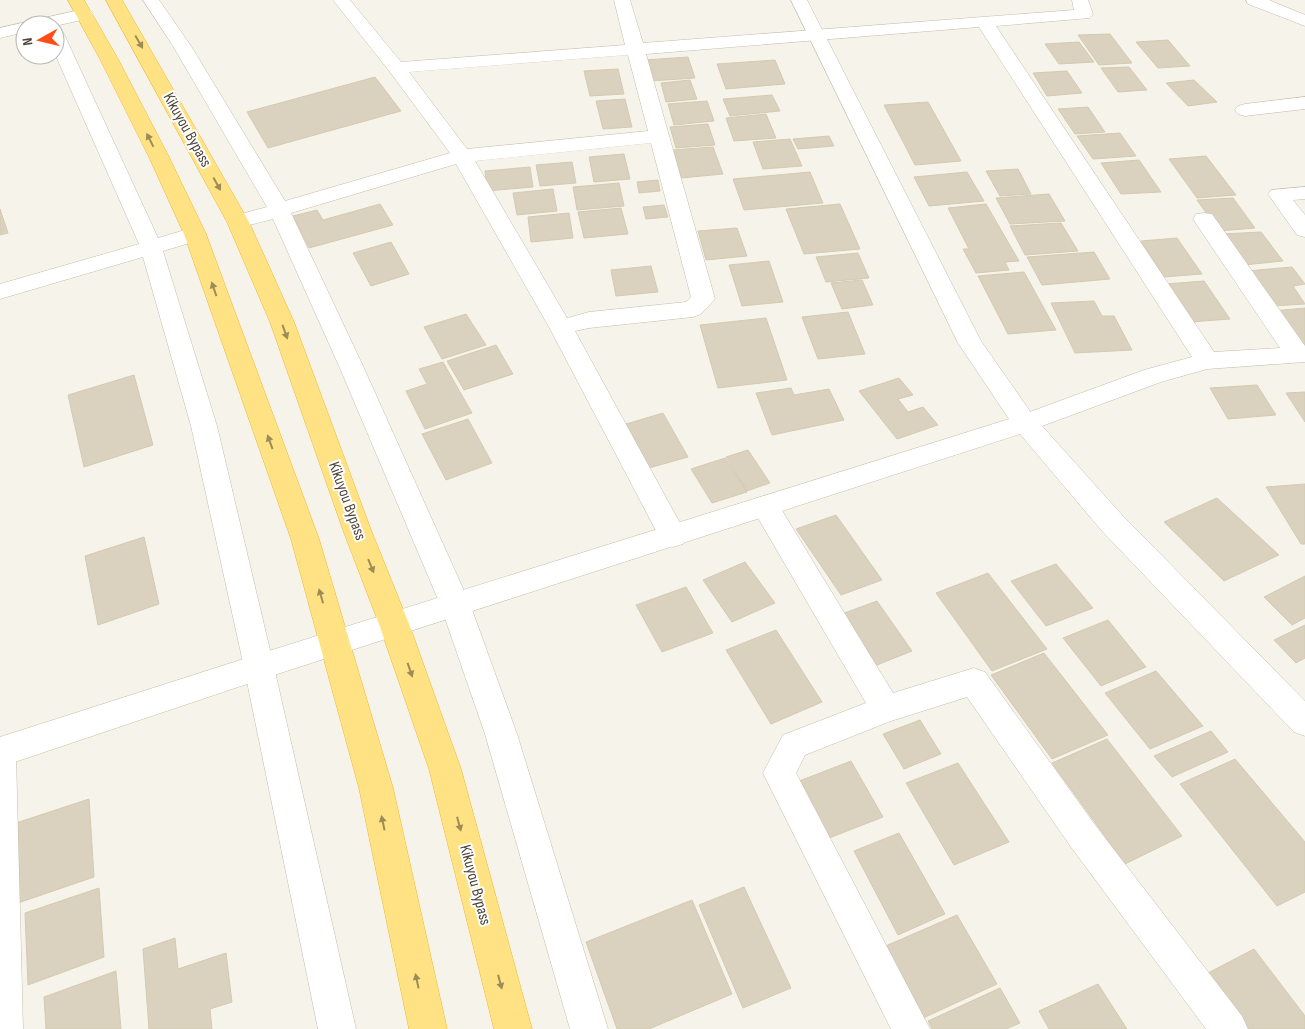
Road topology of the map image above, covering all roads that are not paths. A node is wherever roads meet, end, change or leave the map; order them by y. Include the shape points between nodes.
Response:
1 (114, 0) edge
2 (151, 0) edge
3 (341, 0) edge
4 (622, 0) edge
5 (799, 0) edge
6 (1080, 0) edge
7 (1254, 0) edge
8 (80, 7) edge
9 (62, 15) edge
10 (1305, 21) edge
11 (985, 23) junction
12 (15, 29) edge
13 (0, 33) edge
14 (815, 35) junction
15 (636, 50) junction
16 (65, 63) edge
17 (396, 68) junction
18 (1305, 103) edge
19 (1245, 110) dead end
20 (660, 136) junction
21 (462, 156) junction
22 (1305, 192) edge
23 (279, 209) junction
24 (1204, 219) dead end
25 (238, 222) junction
26 (1305, 230) edge
27 (196, 234) junction
28 (151, 247) junction
29 (0, 292) edge
30 (561, 327) junction
31 (1301, 355) edge
32 (1207, 361) junction
33 (1025, 423) junction
34 (765, 506) junction
35 (673, 536) junction
36 (455, 604) junction
37 (394, 624) junction
38 (335, 642) junction
39 (259, 667) junction
40 (886, 709) junction
41 (1305, 722) edge
42 (0, 754) edge
43 (4, 1029) edge
44 (338, 1029) edge
45 (428, 1029) edge
46 (513, 1029) edge
47 (588, 1029) edge
48 (911, 1029) edge
49 (1229, 1029) edge

1 -> 25 highway, Kikuyou Bypass
2 - 23 street
3 - 17 street
4 - 15 street
5 - 14 street
6 - 11 street via 1084,14
7 - 10 street
8 - 9 street
27 -> 8 highway
11 - 14 street
11 - 32 street
12 - 13 street
14 - 15 street
14 - 33 street via 970,343
15 - 17 street
15 - 20 street
16 - 28 street
17 - 21 street
18 - 19 street
20 - 21 street
20 - 30 street via 703,299 693,309 589,320
21 - 23 street
21 - 30 street
22 - 26 street via 1278,194
23 - 25 street
23 - 36 street
24 - 31 street
25 -> 37 highway, Kikuyou Bypass via 282,322
27 - 28 street
38 -> 27 highway via 305,539
28 - 29 street
28 - 39 street via 204,426
30 - 35 street
31 - 32 street
32 - 33 street via 1153,376
33 - 34 street
33 - 41 street via 1112,523
34 - 35 street
34 - 40 street
35 - 36 street
36 - 37 street
36 - 47 street via 501,734
37 - 38 street
37 -> 46 highway, Kikuyou Bypass via 445,769
38 - 39 street
45 -> 38 highway via 376,788
39 - 42 street
39 - 44 street
40 - 48 street via 794,745 779,773
40 - 49 street via 974,681 1083,836
42 - 43 street

